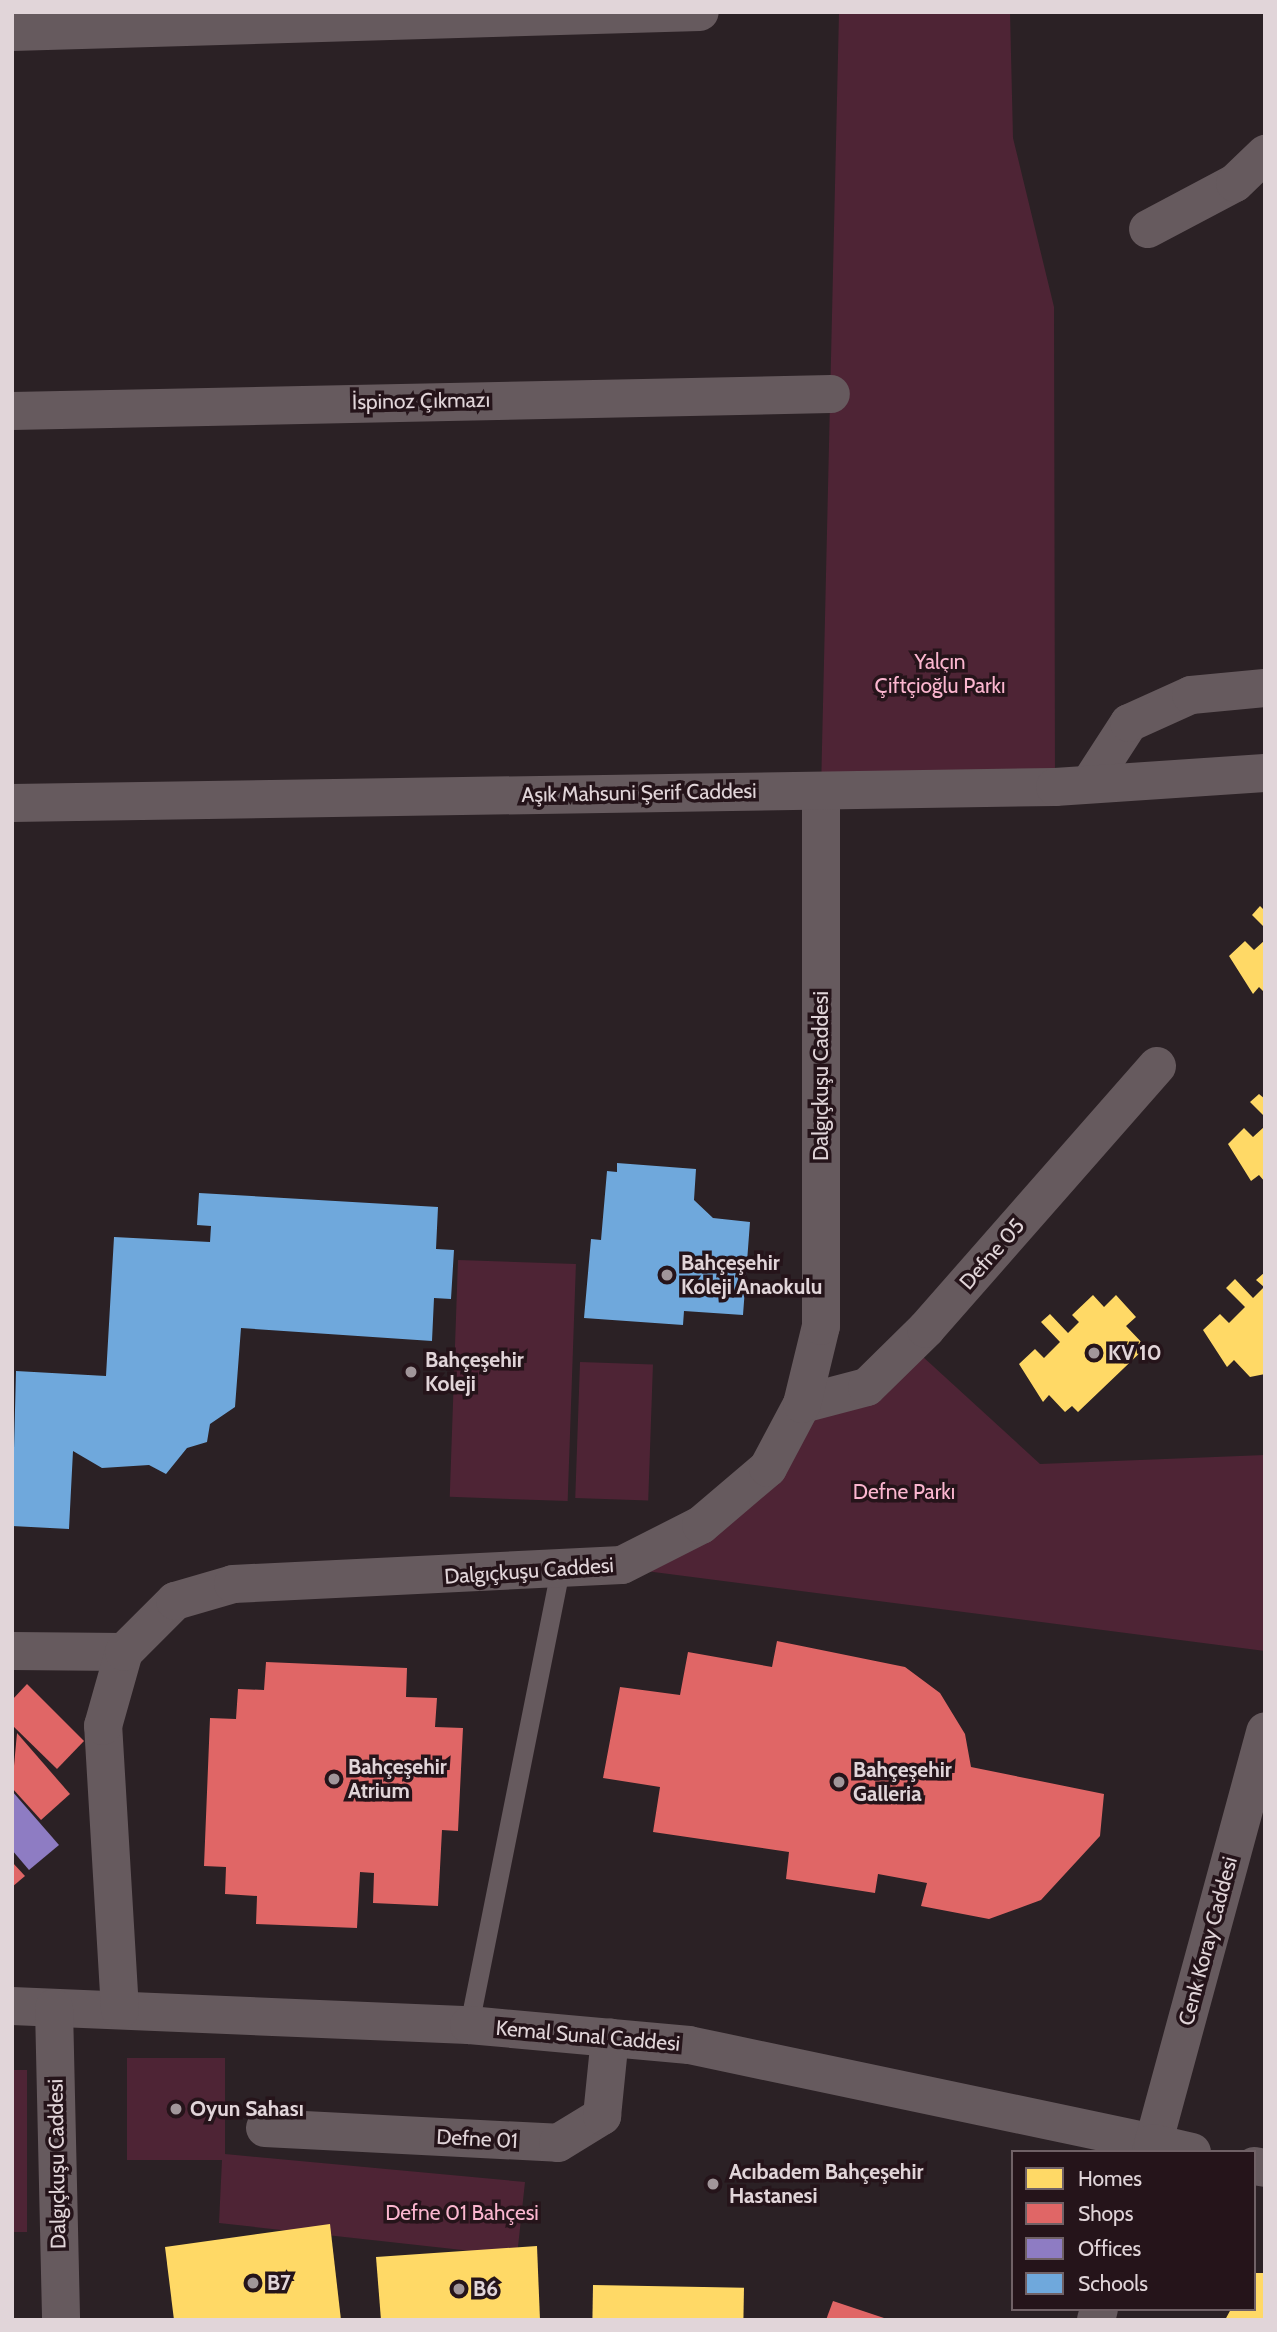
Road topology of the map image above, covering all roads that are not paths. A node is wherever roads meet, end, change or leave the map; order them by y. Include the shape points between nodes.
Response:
1 (701, 12) edge
2 (12, 32) edge
3 (1265, 154) edge
4 (1148, 229) dead end
5 (831, 394) dead end
6 (12, 411) edge
7 (1265, 688) edge
8 (1265, 773) edge
9 (1092, 780) junction
10 (821, 791) junction
11 (12, 803) edge
12 (1157, 1066) dead end
13 (802, 1404) junction
14 (560, 1569) junction
15 (12, 1651) edge
16 (124, 1652) junction
17 (1265, 1731) edge
18 (12, 2006) edge
19 (54, 2007) junction
20 (120, 2010) junction
21 (469, 2025) junction
22 (610, 2036) junction
23 (265, 2128) dead end
24 (1152, 2148) edge
25 (1172, 2150) edge
26 (61, 2320) edge

1 - 2 street
3 - 4 street via 1235,183
5 - 6 street, İspinoz Çıkmazı
7 - 9 street via 1191,695 1129,723
8 - 9 street, Aşık Mahsuni Şerif Caddesi
9 - 10 street, Aşık Mahsuni Şerif Caddesi via 1055,787
10 - 11 street, Aşık Mahsuni Şerif Caddesi
10 - 13 street, Dalgıçkuşu Caddesi via 821,1326
12 - 13 street, Defne 05 via 926,1329 867,1387
13 - 14 street, Dalgıçkuşu Caddesi via 768,1468 701,1525 622,1564
14 - 16 street, Dalgıçkuşu Caddesi via 233,1584 175,1601
14 - 21 lane
15 - 16 street
16 - 20 street, Dalgıçkuşu Caddesi via 103,1726
17 - 24 street, Cenk Koray Caddesi
18 - 19 street, Kemal Sunal Caddesi
19 - 20 street, Kemal Sunal Caddesi
19 - 26 street, Dalgıçkuşu Caddesi
20 - 21 street, Kemal Sunal Caddesi
21 - 22 street, Kemal Sunal Caddesi
22 - 23 street, Defne 01 via 602,2116 558,2143
22 - 24 street, Kemal Sunal Caddesi via 689,2045
24 - 25 street, Kemal Sunal Caddesi

